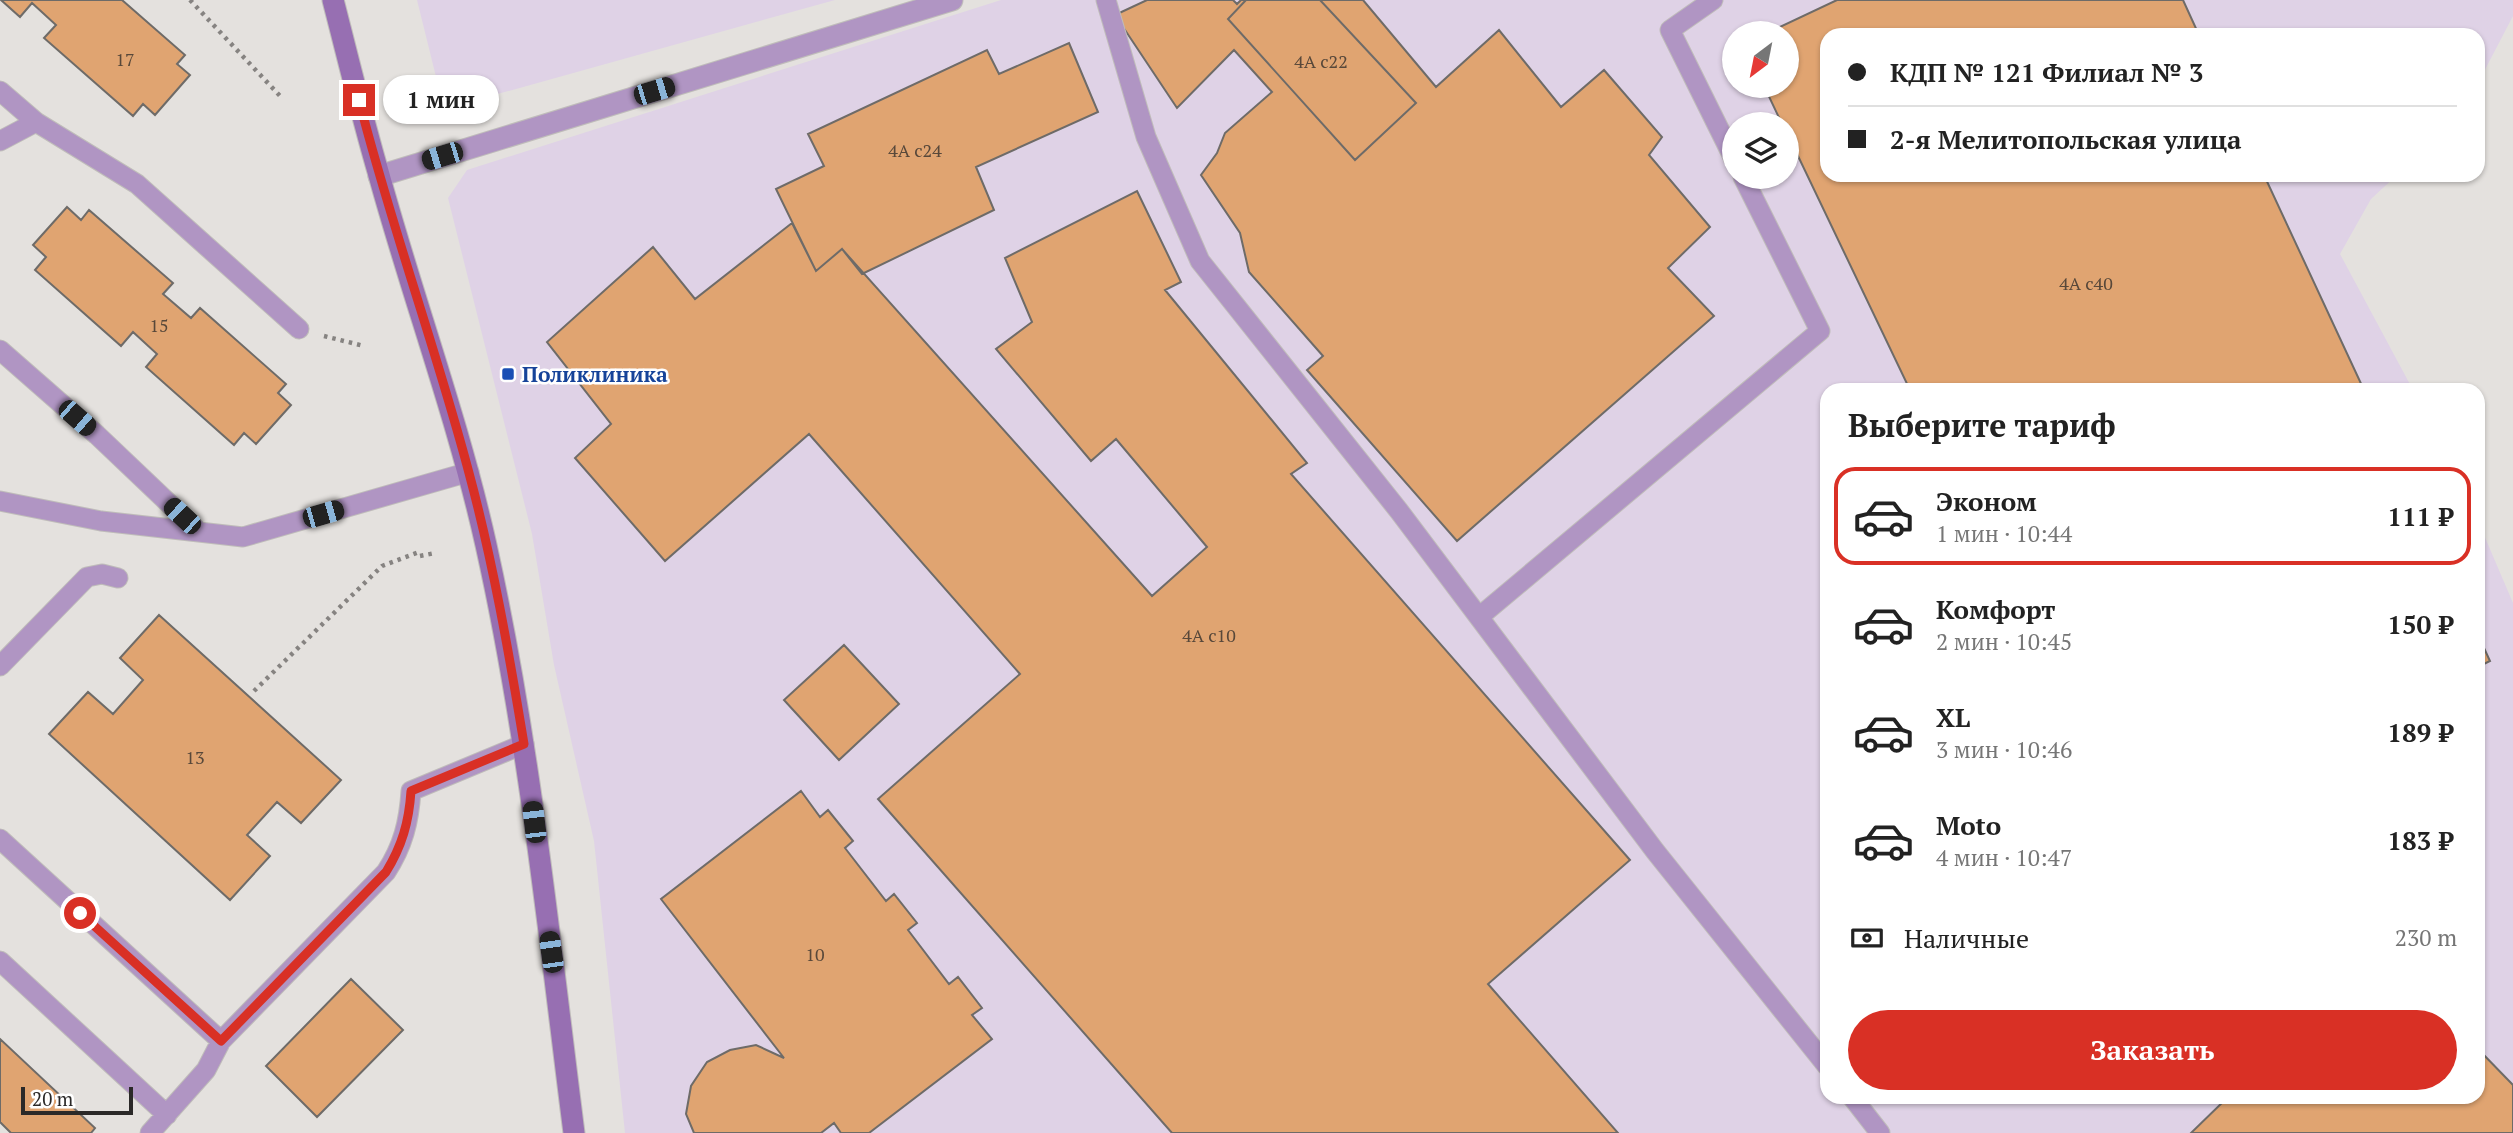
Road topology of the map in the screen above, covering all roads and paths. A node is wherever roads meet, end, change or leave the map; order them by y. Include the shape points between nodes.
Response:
1 (190, 0) edge
2 (333, 0) edge
3 (952, 0) edge
4 (1107, 0) edge
5 (1713, 0) edge
6 (0, 91) edge
7 (281, 97) dead end
8 (36, 122) junction
9 (1722, 134) edge
10 (0, 141) edge
11 (379, 176) junction
12 (1749, 189) edge
13 (299, 329) joint
14 (364, 346) dead end
15 (0, 350) edge
16 (469, 472) junction
17 (0, 501) edge
18 (199, 531) junction
19 (435, 553) dead end
20 (118, 578) dead end
21 (1479, 617) junction
22 (0, 666) edge
23 (254, 691) dead end
24 (524, 744) junction
25 (0, 839) edge
26 (0, 961) edge
27 (221, 1041) junction
28 (1820, 1057) edge
29 (1857, 1104) edge
30 (167, 1115) junction
31 (150, 1133) edge
32 (574, 1133) edge
33 (1880, 1133) edge

1 - 7 path
2 - 11 street
3 - 11 street
4 - 21 lane via 1146,137 1199,261
5 - 9 lane via 1671,30
6 - 8 lane
8 - 10 lane
8 - 13 lane via 137,184
11 - 16 street
12 - 21 lane via 1820,331
13 - 14 path
15 - 18 lane
16 - 18 lane via 243,537
16 - 24 street
17 - 18 lane via 101,521
19 - 23 path via 382,566
20 - 22 lane via 102,574 87,578
21 - 28 lane via 1655,851
24 - 27 lane via 411,791 406,832 386,872
24 - 32 street
25 - 27 lane
26 - 30 lane
27 - 30 lane via 206,1070
29 - 33 lane
30 - 31 lane

